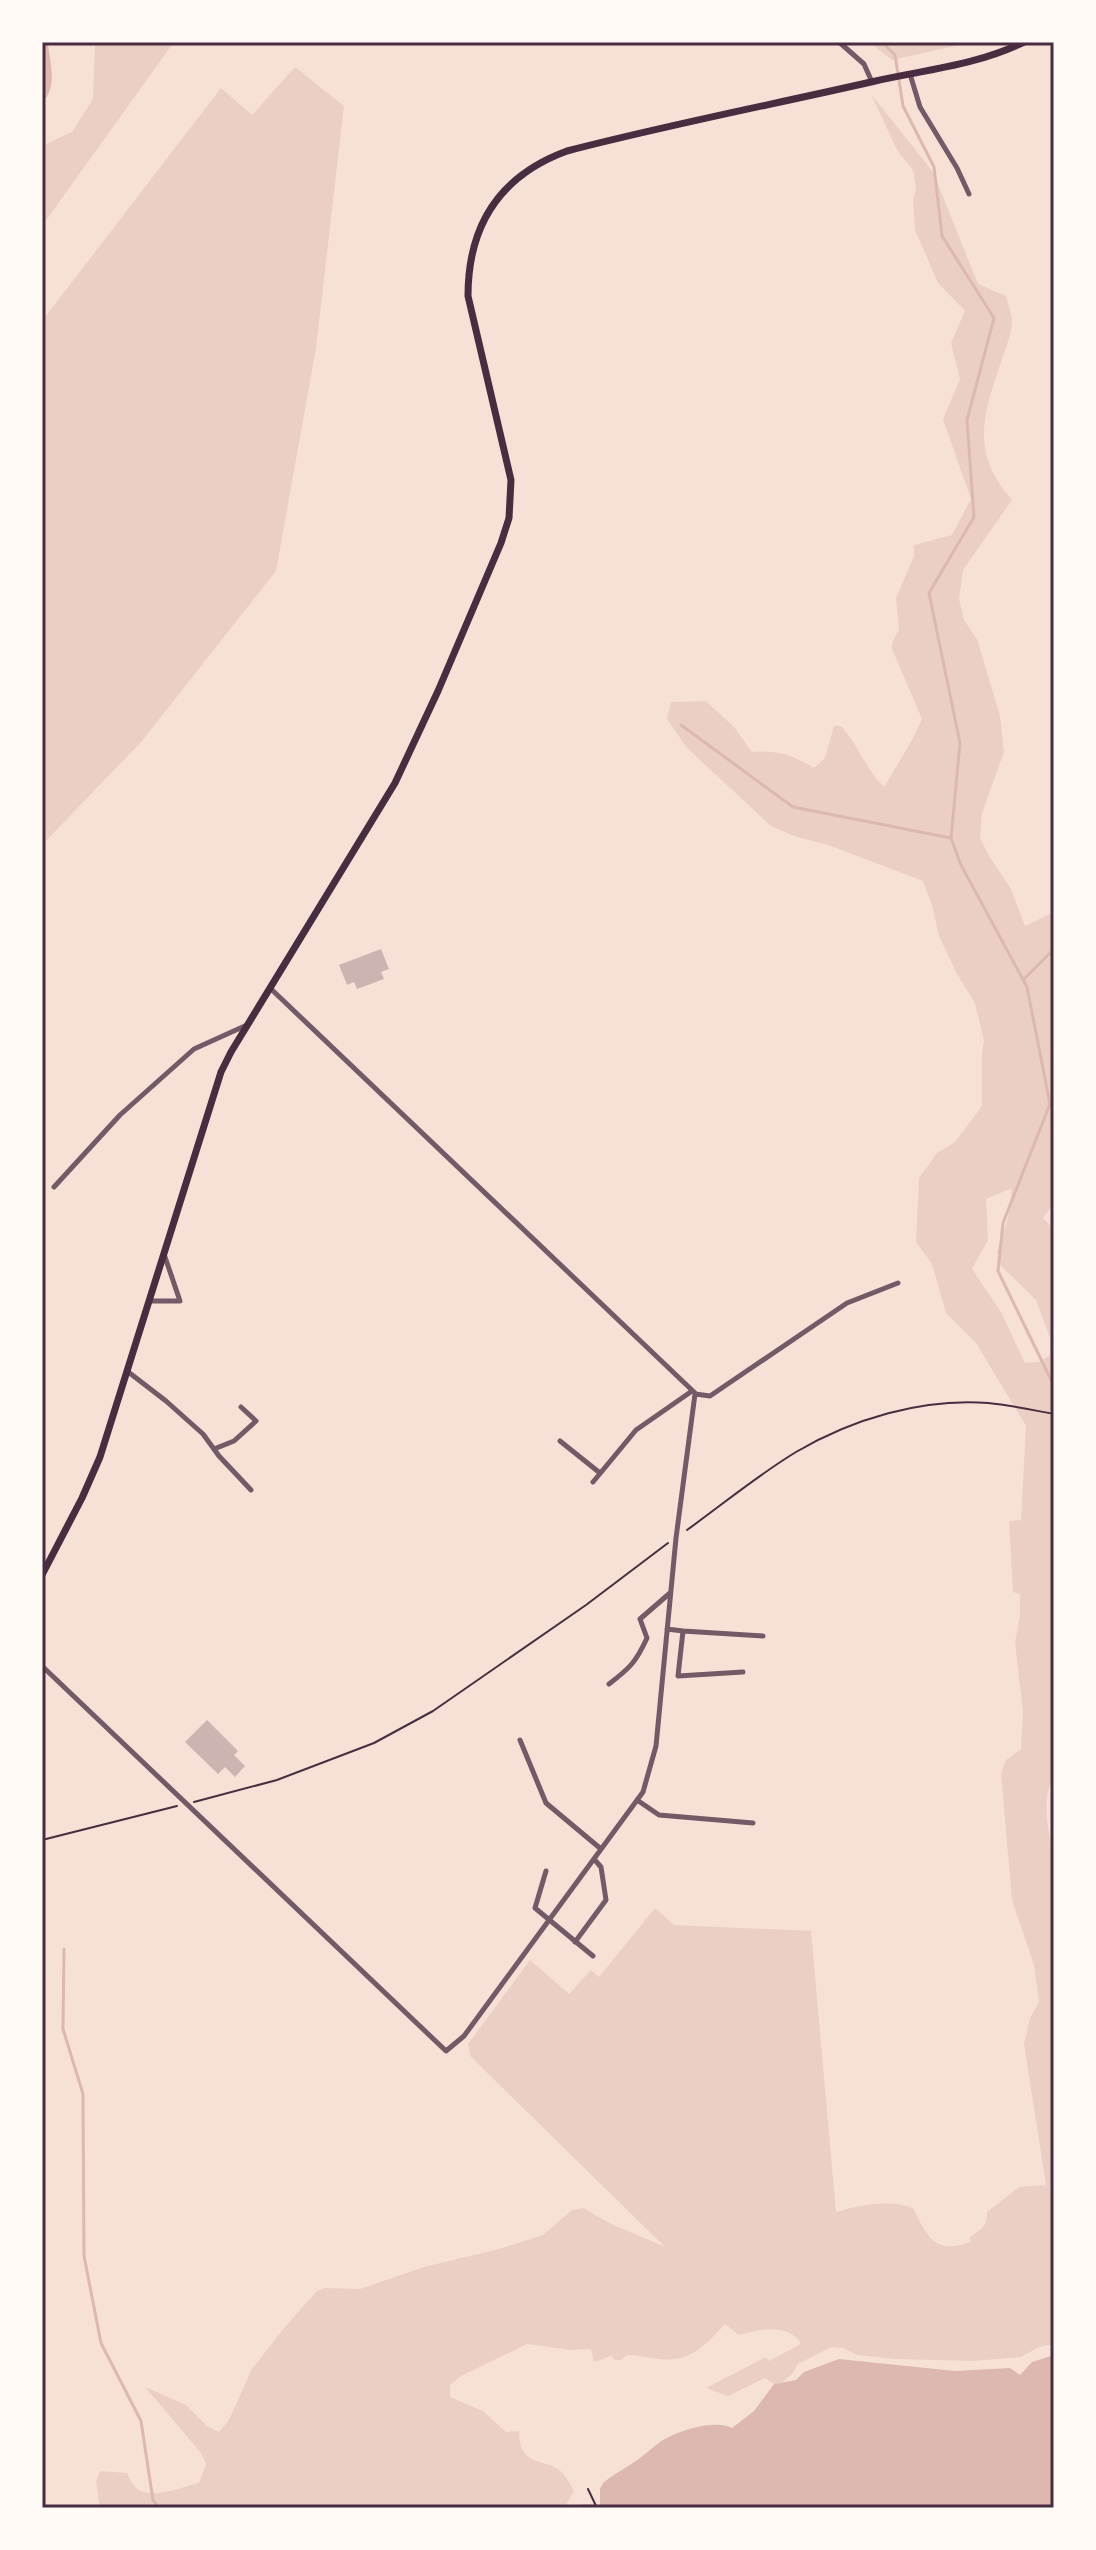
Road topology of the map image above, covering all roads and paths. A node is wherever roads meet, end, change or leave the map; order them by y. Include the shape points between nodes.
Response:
1 (839, 42) edge
2 (1024, 42) edge
3 (910, 74) junction
4 (872, 82) junction
5 (969, 194) dead end
6 (270, 988) junction
7 (247, 1025) junction
8 (54, 1187) dead end
9 (164, 1253) junction
10 (898, 1283) dead end
11 (149, 1301) junction
12 (127, 1371) junction
13 (694, 1392) junction
14 (241, 1407) dead end
15 (1054, 1414) edge
16 (560, 1441) dead end
17 (214, 1449) junction
18 (600, 1473) junction
19 (593, 1482) dead end
20 (251, 1490) dead end
21 (676, 1538) junction
22 (42, 1575) edge
23 (671, 1593) junction
24 (667, 1629) junction
25 (683, 1631) junction
26 (763, 1636) dead end
27 (42, 1666) edge
28 (743, 1672) dead end
29 (609, 1684) dead end
30 (520, 1740) dead end
31 (637, 1800) junction
32 (188, 1804) junction
33 (753, 1823) dead end
34 (42, 1840) edge
35 (601, 1849) junction
36 (594, 1859) junction
37 (546, 1871) dead end
38 (548, 1921) junction
39 (575, 1942) junction
40 (593, 1956) dead end
41 (588, 2489) dead end
42 (597, 2508) edge

1 - 4 street via 859,58
2 - 3 main road via 983,59
3 - 4 main road
3 - 5 street via 920,107
4 - 6 main road via 567,151 533,166 495,202 472,252 468,296 508,462 509,518 407,761
6 - 7 main road
6 - 13 street
7 - 8 street via 194,1049 120,1115
7 - 9 main road via 221,1072
9 - 11 main road
9 - 11 street via 180,1301
10 - 13 street via 847,1303 710,1396
11 - 12 main road
12 - 17 street
12 - 22 main road via 93,1476
13 - 18 street via 636,1430
13 - 21 street
14 - 17 street via 256,1421 234,1441
15 - 21 path via 985,1403 930,1405 864,1421 794,1454
16 - 18 street
17 - 20 street
18 - 19 street
21 - 23 street
21 - 32 path via 433,1711 374,1743 277,1780
23 - 24 street
23 - 29 street via 640,1619 647,1638 644,1646 631,1667
24 - 25 street
24 - 31 street via 656,1746
25 - 26 street
25 - 28 street via 678,1676
27 - 32 street
30 - 35 street via 546,1803
31 - 33 street via 659,1815
31 - 35 street
32 - 34 path
32 - 38 street via 446,2051 464,2036
35 - 36 street
36 - 38 street
36 - 39 street via 601,1867 606,1900
37 - 38 street via 535,1908
38 - 39 street
39 - 40 street
41 - 42 path

